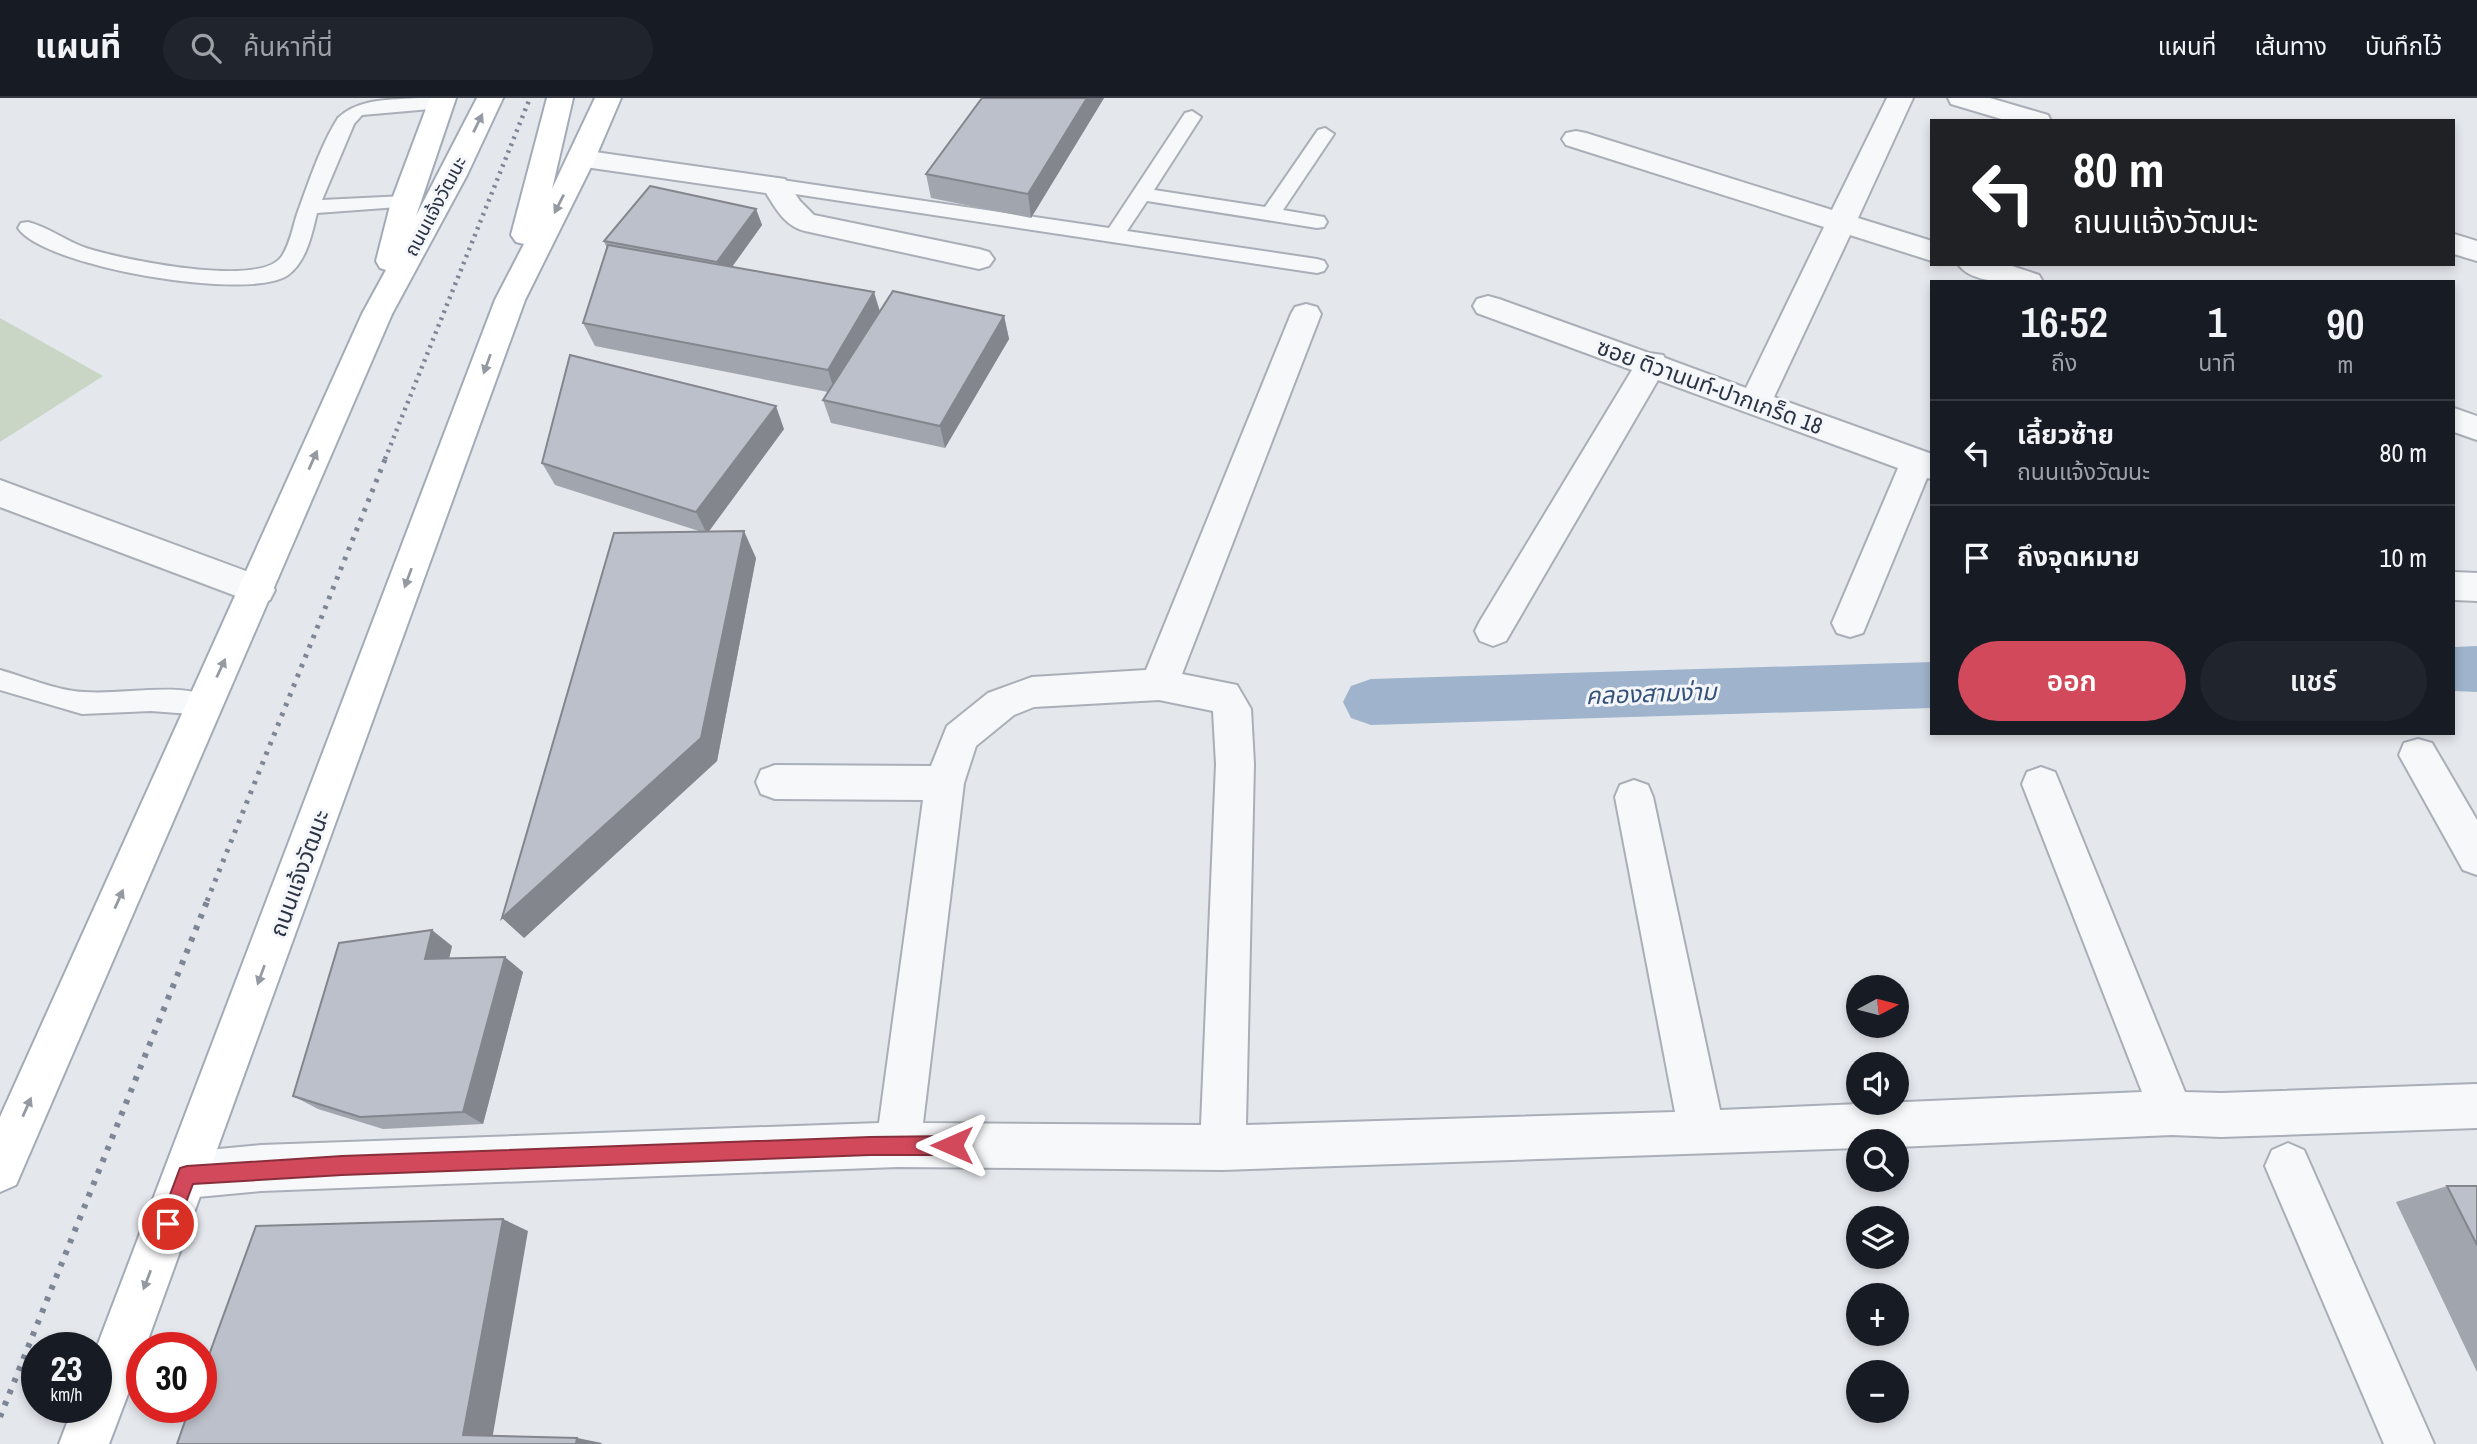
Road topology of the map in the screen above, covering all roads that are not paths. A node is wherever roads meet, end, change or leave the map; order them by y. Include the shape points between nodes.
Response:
1 (491, 98) edge
2 (560, 98) edge
3 (608, 98) edge
4 (1900, 98) edge
5 (1961, 98) edge
6 (442, 100) edge
7 (1192, 117) dead end
8 (2031, 119) edge
9 (1325, 134) dead end
10 (1576, 139) dead end
11 (581, 159) junction
12 (775, 185) junction
13 (1142, 194) junction
14 (405, 202) junction
15 (309, 207) junction
16 (1271, 214) junction
17 (1317, 222) dead end
18 (1841, 222) junction
19 (28, 228) dead end
20 (1114, 236) junction
21 (2455, 244) edge
22 (1930, 250) edge
23 (2477, 251) edge
24 (979, 259) dead end
25 (1317, 266) dead end
26 (1979, 266) edge
27 (2022, 280) edge
28 (510, 300) junction
29 (1488, 306) dead end
30 (377, 314) junction
31 (1306, 314) dead end
32 (1652, 363) junction
33 (1756, 401) junction
34 (2455, 420) edge
35 (2477, 428) edge
36 (1924, 464) edge
37 (0, 493) edge
38 (2455, 586) edge
39 (2477, 587) edge
40 (257, 590) junction
41 (1850, 623) dead end
42 (1493, 631) dead end
43 (0, 680) edge
44 (1160, 685) junction
45 (204, 704) junction
46 (2418, 755) dead end
47 (775, 782) dead end
48 (945, 783) junction
49 (2041, 784) dead end
50 (1634, 797) dead end
51 (2477, 857) edge
52 (2477, 1106) edge
53 (2172, 1113) junction
54 (1702, 1133) junction
55 (898, 1145) junction
56 (1223, 1148) junction
57 (2288, 1166) dead end
58 (0, 1169) edge
59 (187, 1175) junction
60 (84, 1444) edge
61 (2409, 1444) edge

30 -> 1 main road, ถนนแจ้งวัฒนะ
2 - 28 main road, ถนนแจ้งวัฒนะ
3 - 11 main road, ถนนแจ้งวัฒนะ
4 - 18 street
5 - 8 street
6 - 14 main road, ถนนแจ้งวัฒนะ
6 - 15 lane via 355,111 345,122
7 - 13 lane
9 - 16 lane
10 - 18 street
11 - 12 street
11 -> 28 main road, ถนนแจ้งวัฒนะ
12 - 20 lane
12 - 24 street via 804,222
13 - 16 lane
13 - 20 lane
14 - 15 lane
14 - 30 main road, ถนนแจ้งวัฒนะ
15 - 19 lane via 287,264 274,274 222,278 152,271 60,245
16 - 17 lane
18 - 22 street
18 - 33 street
20 - 25 lane
21 - 23 street
26 - 27 street
28 -> 59 main road, ถนนแจ้งวัฒนะ
29 - 32 street, ซอย ติวานนท์-ปากเกร็ด 18
40 -> 30 main road, ถนนแจ้งวัฒนะ
31 - 44 street
32 - 33 street, ซอย ติวานนท์-ปากเกร็ด 18
32 - 42 street
33 - 36 street, ซอย ติวานนท์-ปากเกร็ด 18
34 - 35 street
36 - 41 street
37 - 40 street
38 - 39 street
45 -> 40 main road, ถนนแจ้งวัฒนะ
43 - 45 lane via 82,703 151,700
44 - 48 street via 1032,692 1001,704 960,737
44 - 56 street via 1224,696 1232,709 1235,764
58 -> 45 main road, ถนนแจ้งวัฒนะ
46 - 51 street
47 - 48 street
48 - 55 street
49 - 53 street
50 - 54 street
52 - 53 street
53 - 54 street
54 - 56 street
55 - 56 street
55 - 59 street via 261,1168
57 - 61 street
59 -> 60 main road, ถนนแจ้งวัฒนะ

